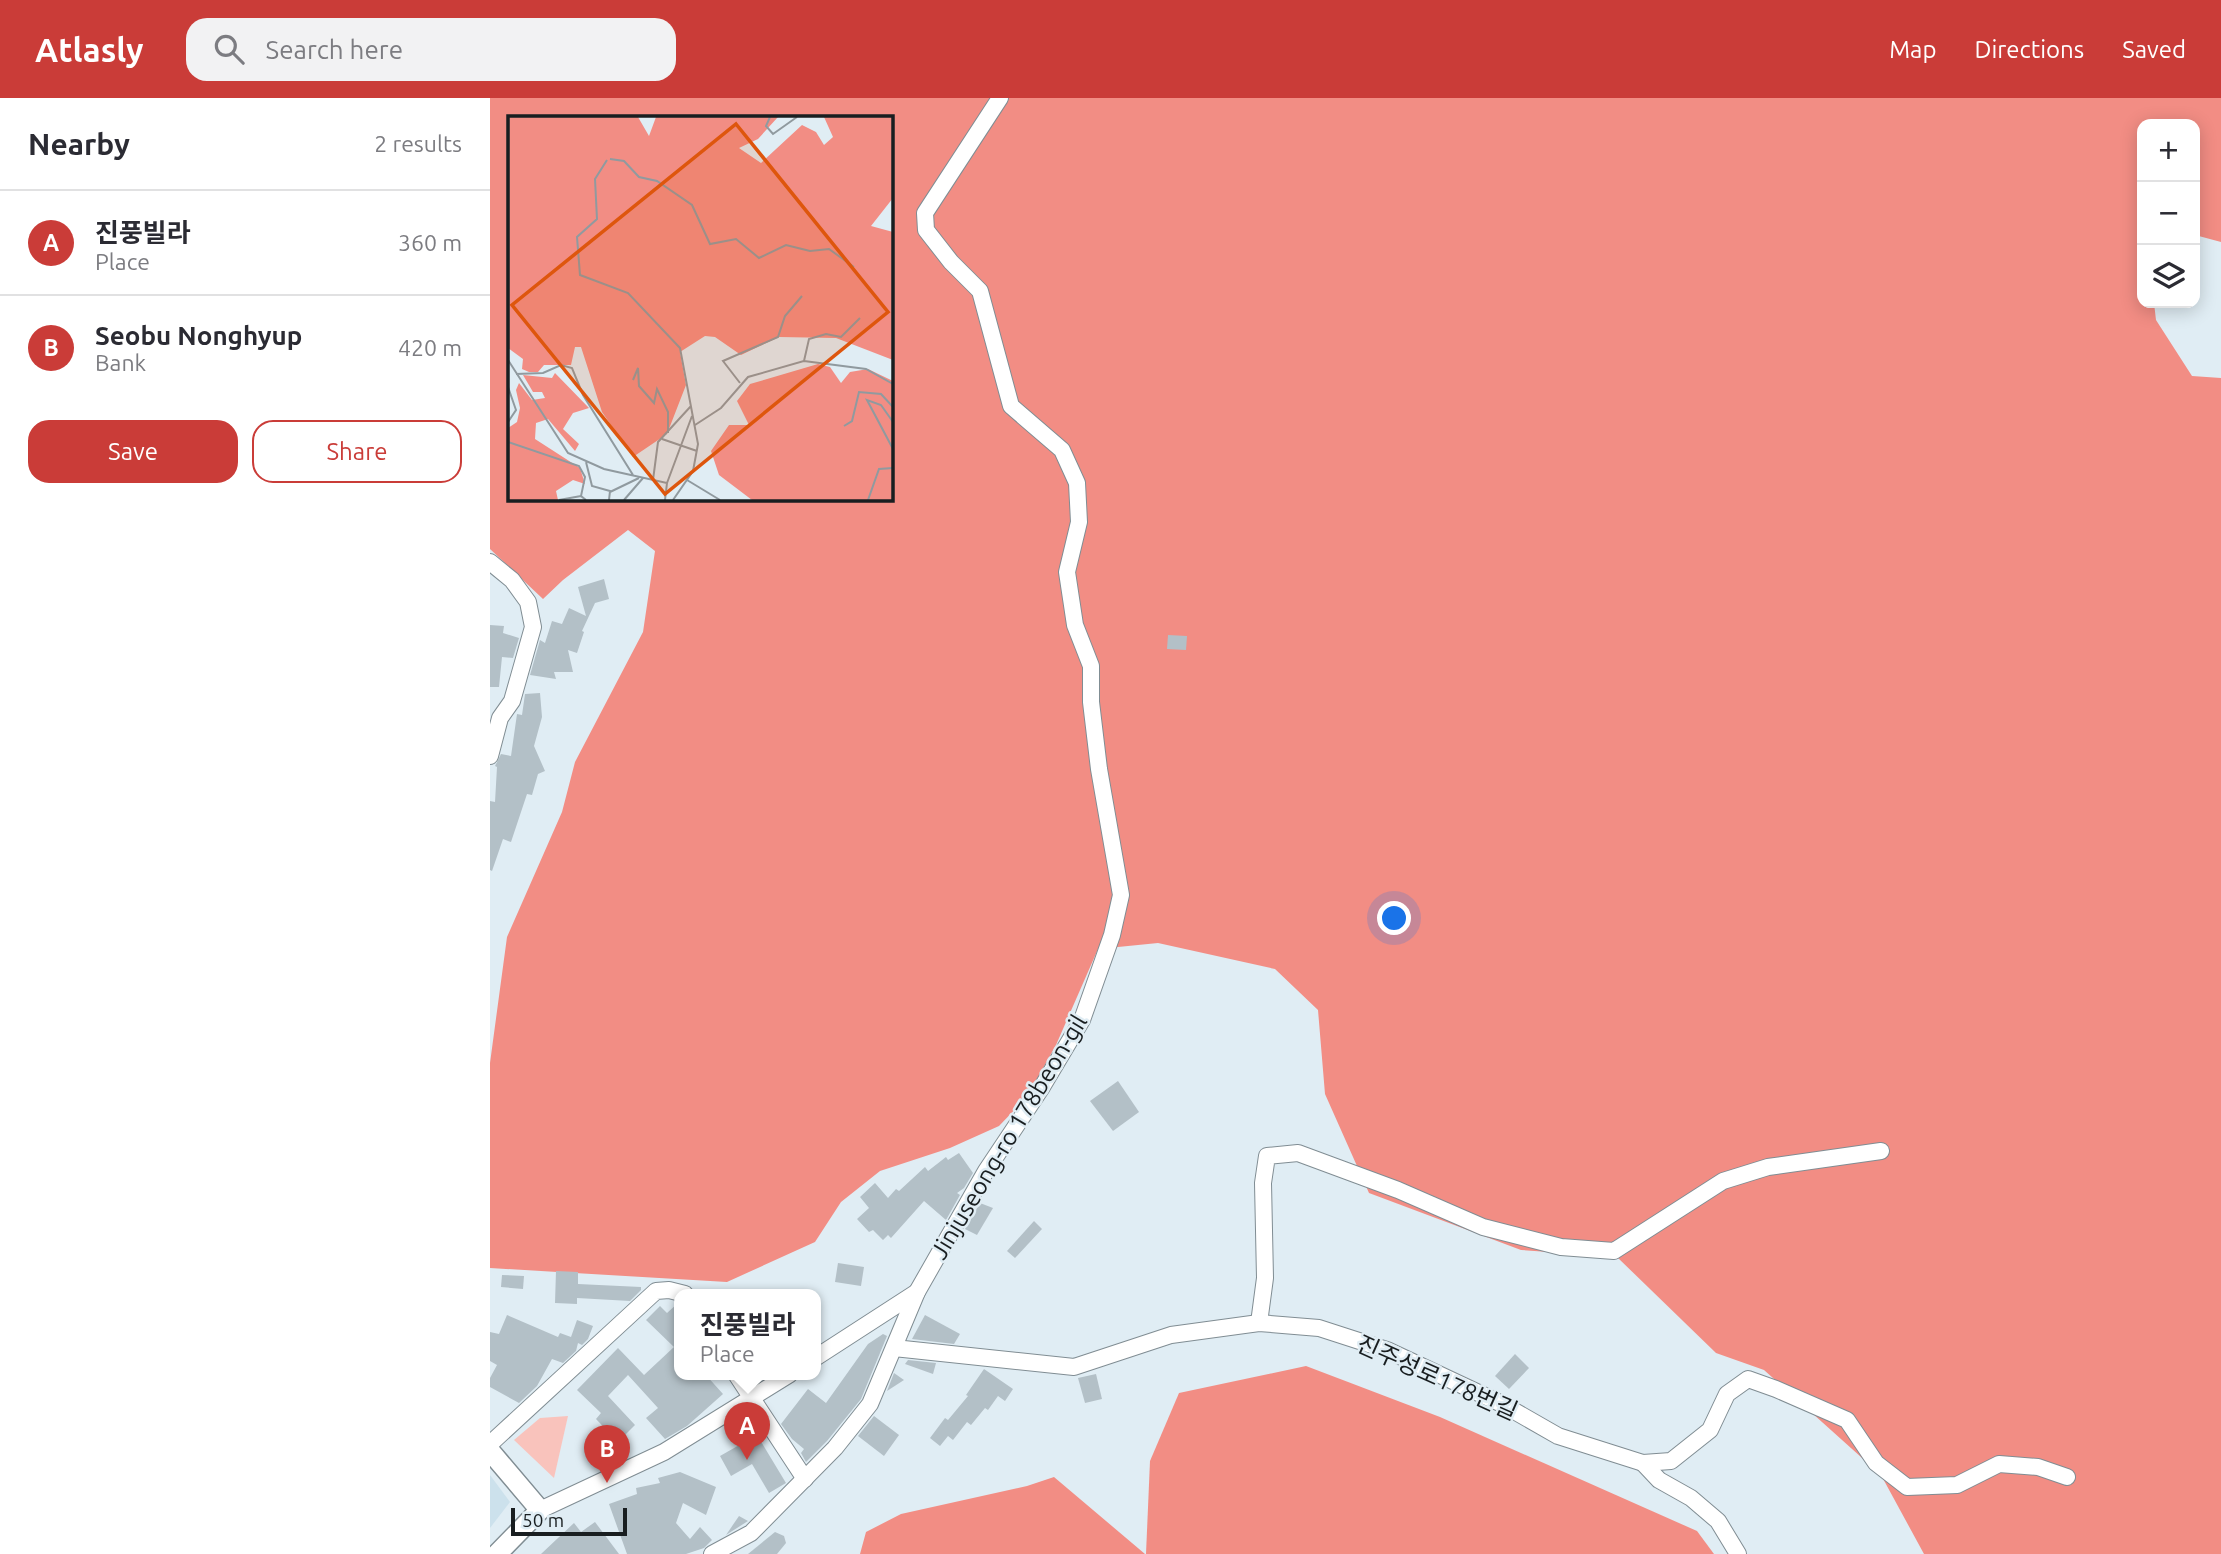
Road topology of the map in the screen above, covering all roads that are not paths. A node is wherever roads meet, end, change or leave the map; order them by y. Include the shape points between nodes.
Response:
1 (1000, 98) edge
2 (491, 562) edge
3 (490, 756) edge
4 (1881, 1151) dead end
5 (674, 1292) edge
6 (917, 1292) junction
7 (1259, 1323) junction
8 (894, 1348) junction
9 (821, 1354) edge
10 (740, 1380) edge
11 (781, 1380) edge
12 (751, 1399) junction
13 (490, 1444) edge
14 (490, 1451) edge
15 (1643, 1463) junction
16 (2067, 1477) dead end
17 (805, 1479) junction
18 (540, 1510) junction
19 (497, 1554) edge
20 (712, 1554) edge
21 (1738, 1554) edge

1 - 6 street, Jinjuseong-ro 178beon-gil via 925,213 926,230 980,291 1011,406 1062,450 1077,482 1079,522 1067,572 1075,625 1091,666 1098,769 1121,895 1082,1020 986,1171
2 - 3 street via 528,602 533,627
4 - 7 street via 1768,1167 1723,1181 1614,1251 1561,1247 1483,1227 1298,1153 1267,1156 1263,1183 1265,1278
5 - 13 street via 656,1291
6 - 8 street, Jinjuseong-ro 178beon-gil
6 - 9 street, Jinjuseong-ro 178beon-gil
7 - 8 street, 진주성로178번길 via 1171,1335 1074,1367
7 - 15 street, 진주성로178번길 via 1319,1328 1387,1350 1558,1436
8 - 17 street, Jinjuseong-ro 178beon-gil via 870,1404
10 - 12 street
11 - 12 street
12 - 17 street
12 - 18 street via 664,1452
14 - 18 main road
15 - 16 street, 진주성로178번길 via 1671,1461 1710,1430 1727,1395 1748,1379 1847,1420 1876,1463 1907,1488 1957,1485 1999,1464 2038,1467
15 - 21 street, 진주성로178번길 via 1659,1480 1718,1521
17 - 20 street, Jinjuseong-ro 178beon-gil via 751,1533
18 - 19 main road

